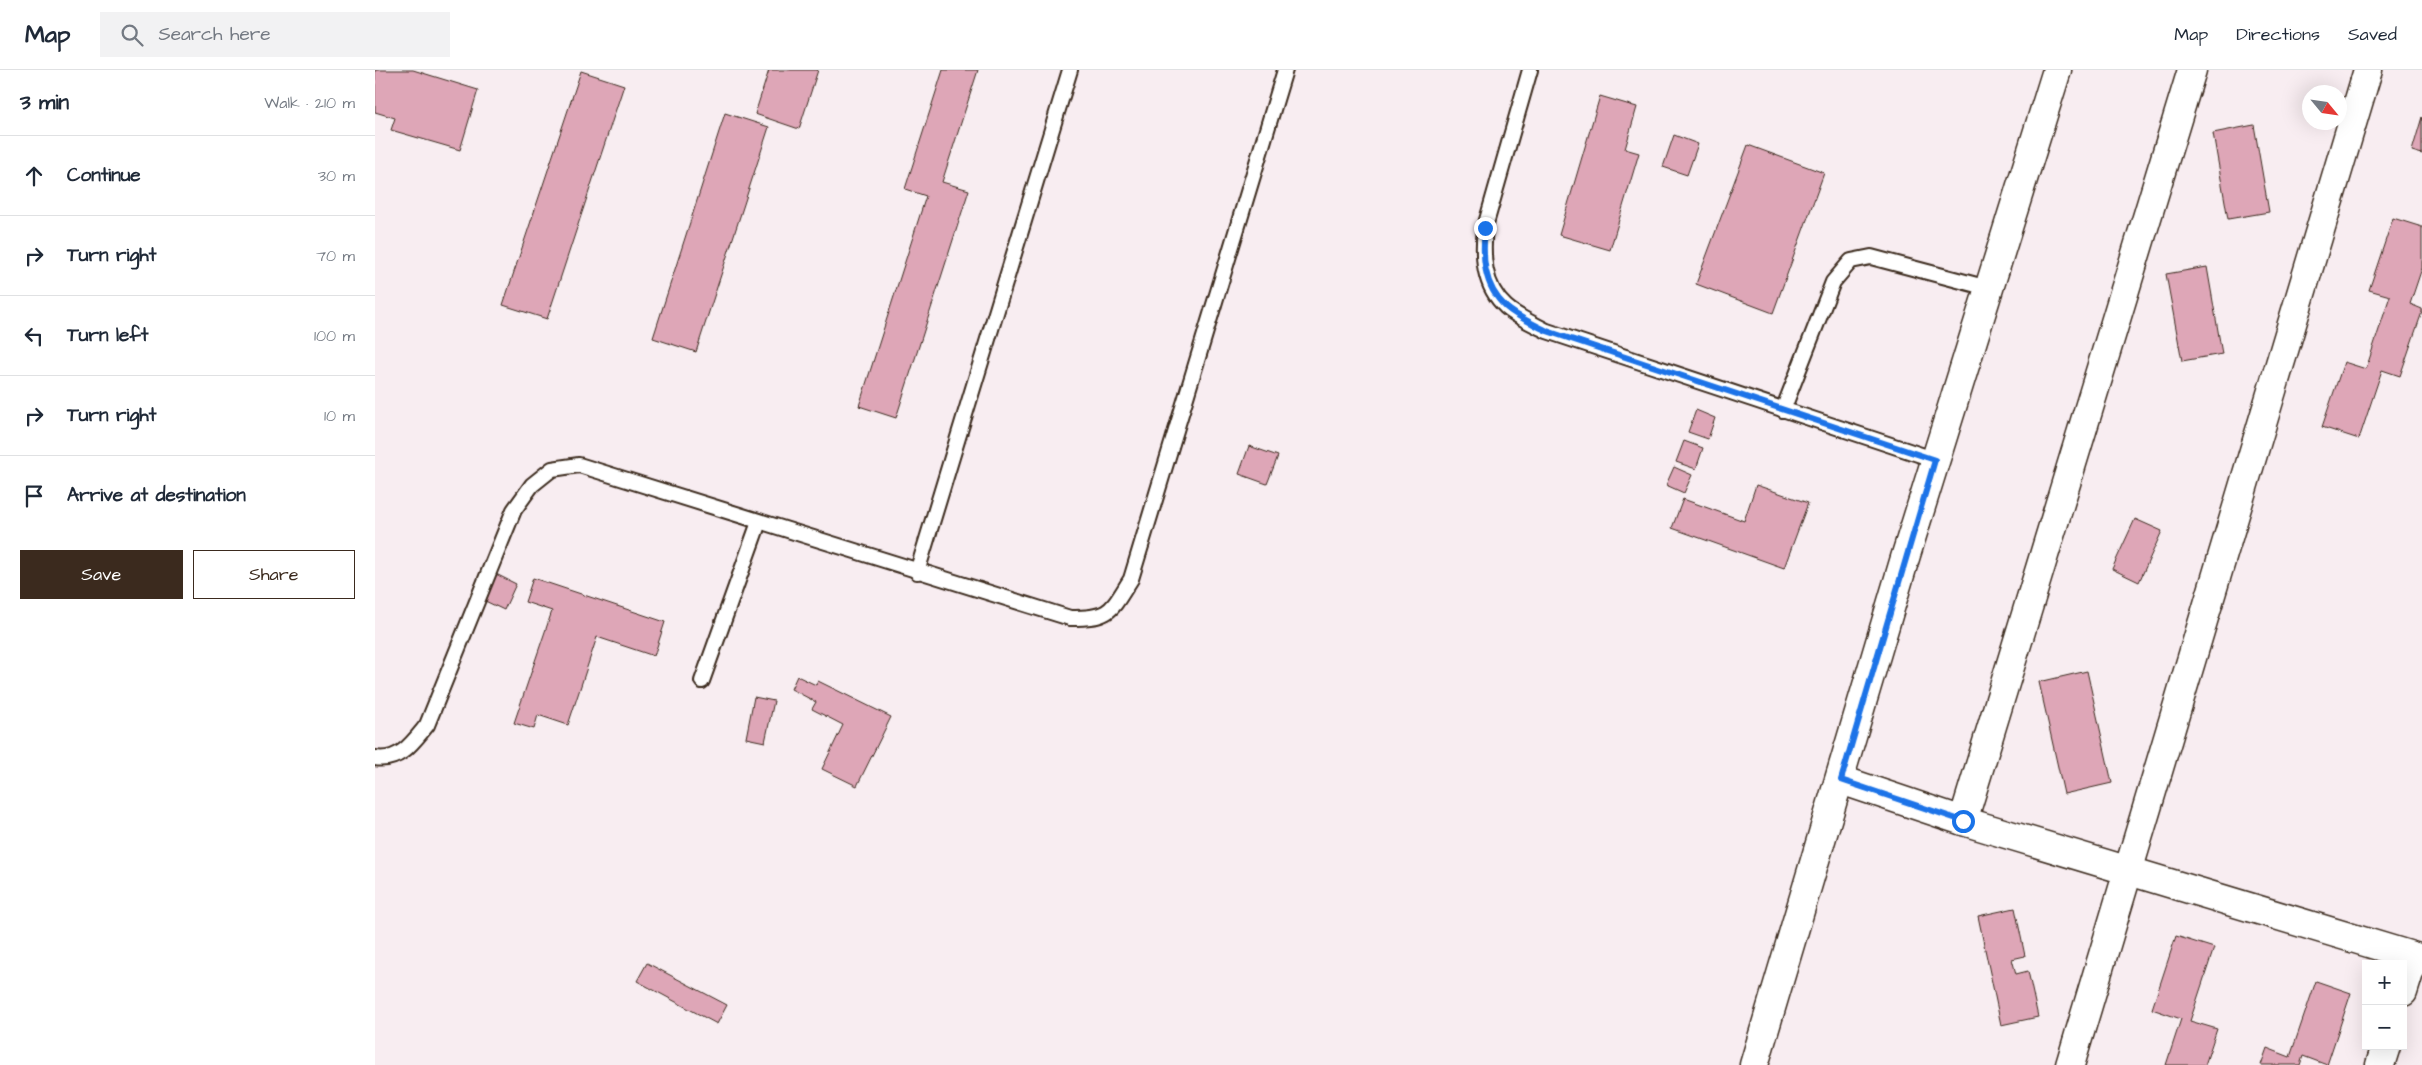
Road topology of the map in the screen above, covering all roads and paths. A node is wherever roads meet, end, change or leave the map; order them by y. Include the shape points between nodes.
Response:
1 (1070, 70) edge
2 (1285, 70) edge
3 (1531, 70) edge
4 (2057, 70) edge
5 (2192, 70) edge
6 (2368, 70) edge
7 (1988, 288) junction
8 (1783, 410) junction
9 (1935, 460) junction
10 (759, 522) junction
11 (917, 572) junction
12 (702, 681) dead end
13 (375, 758) edge
14 (1841, 780) junction
15 (1963, 821) junction
16 (2130, 872) junction
17 (2418, 958) edge
18 (2407, 983) edge
19 (2385, 1050) edge
20 (1754, 1065) edge
21 (2071, 1065) edge
22 (2380, 1065) edge

1 - 11 lane
2 - 11 lane via 1131,579 1112,608 1097,618 1070,618
3 - 8 lane via 1485,228 1483,253 1489,283 1506,308 1547,331
4 - 7 street
5 - 15 street
6 - 16 street
7 - 8 lane via 1871,258 1851,261 1833,282
7 - 9 street
8 - 9 lane
9 - 14 street
10 - 11 lane
10 - 12 lane
10 - 13 lane via 579,465 552,469 532,486 514,510 427,725 404,752 384,760
14 - 15 street
14 - 20 street
15 - 16 street
16 - 17 street
16 - 21 street
17 - 18 street
19 - 22 street

